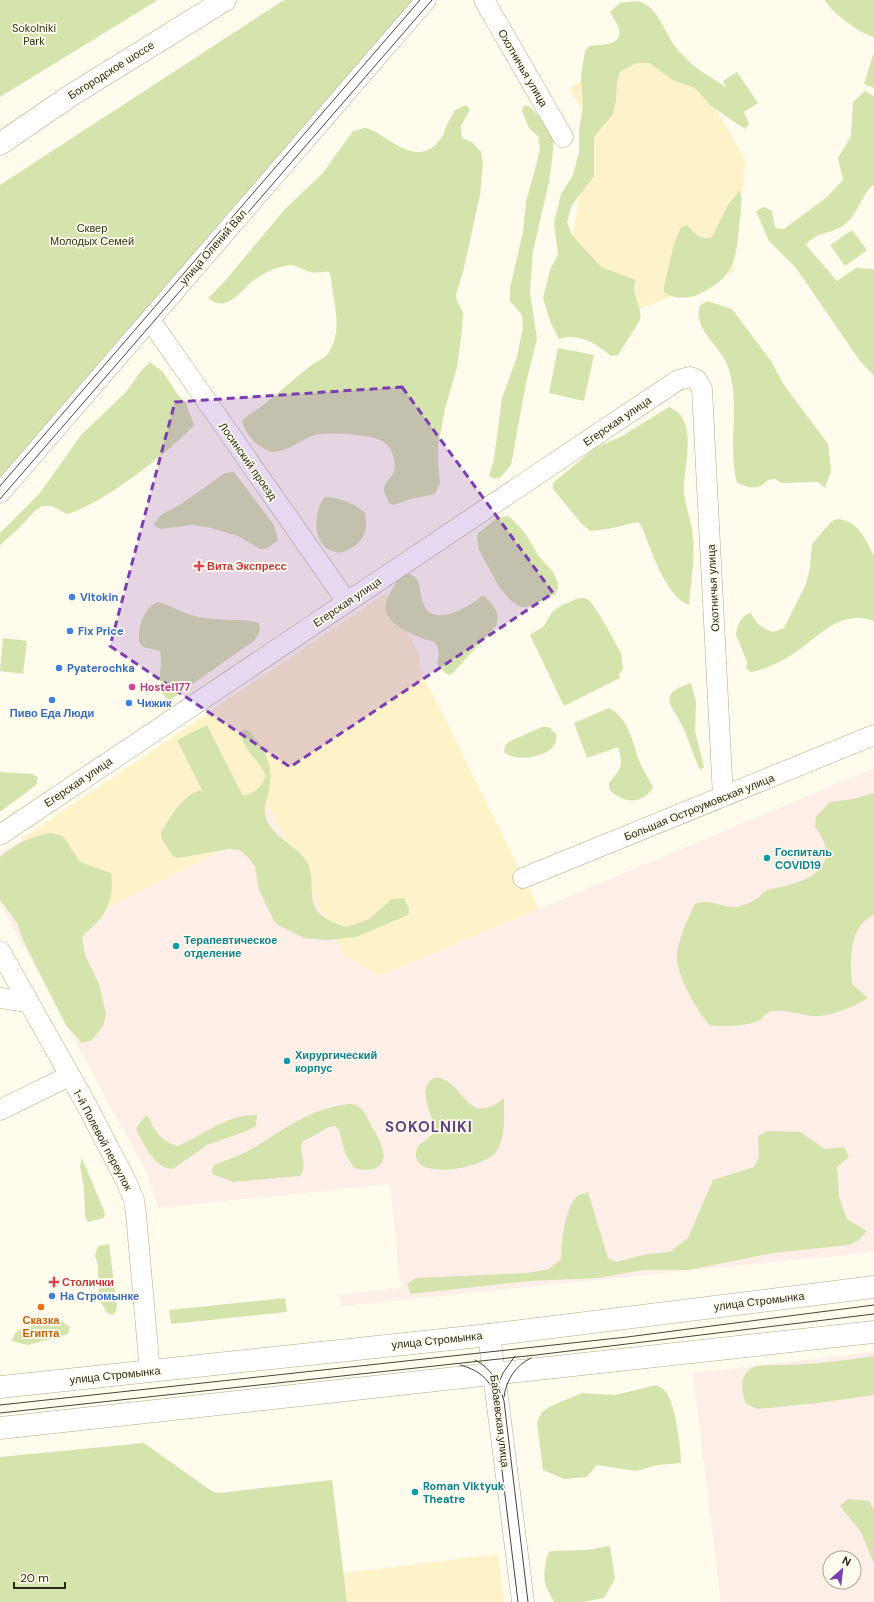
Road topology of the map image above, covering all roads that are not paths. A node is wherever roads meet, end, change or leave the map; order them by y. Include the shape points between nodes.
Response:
1 (225, 0) edge
2 (426, 0) edge
3 (484, 0) edge
4 (563, 137) dead end
5 (0, 144) edge
6 (150, 320) junction
7 (697, 380) joint
8 (0, 493) edge
9 (347, 602) junction
10 (874, 735) edge
11 (723, 797) junction
12 (0, 835) edge
13 (523, 878) dead end
14 (0, 951) edge
15 (0, 998) edge
16 (28, 1002) junction
17 (69, 1076) junction
18 (0, 1110) edge
19 (874, 1287) edge
20 (874, 1332) edge
21 (489, 1335) junction
22 (150, 1372) junction
23 (494, 1374) junction
24 (0, 1387) edge
25 (0, 1428) edge
26 (523, 1602) edge

1 - 5 main road, Богородское шоссе via 76,92
2 - 6 street, улица Олений Вал
3 - 4 street, Охотничья улица
6 - 8 street, улица Олений Вал
6 - 9 street, Лосинский проезд
7 - 9 street, Егерская улица via 690,376 678,380
7 - 11 street, Охотничья улица via 702,389
9 - 12 street, Егерская улица
10 - 11 street, Большая Остроумовская улица
11 - 13 street, Большая Остроумовская улица
14 - 16 street, 1-й Полевой переулок
15 - 16 street
16 - 17 street, 1-й Полевой переулок
17 - 18 street
17 - 22 street, 1-й Полевой переулок via 134,1200
19 - 21 main road, улица Стромынка
20 - 23 main road
21 - 22 main road, улица Стромынка
21 - 23 main road, Бабаевская улица
22 - 24 main road, улица Стромынка
23 - 25 main road
23 - 26 main road, Бабаевская улица

